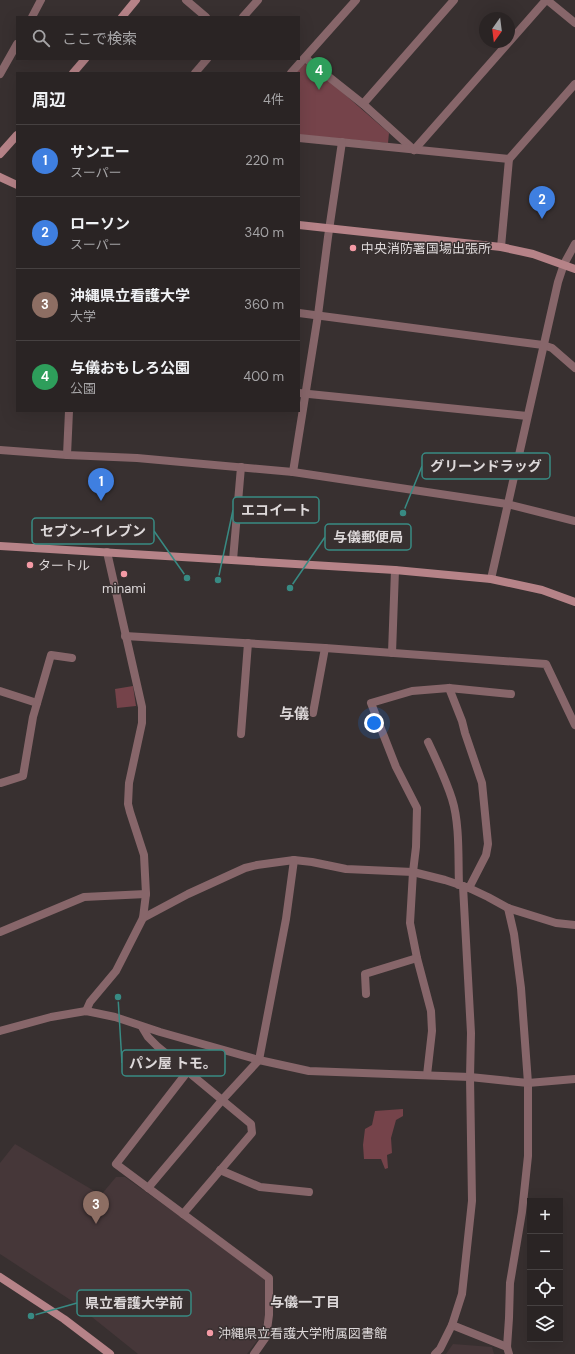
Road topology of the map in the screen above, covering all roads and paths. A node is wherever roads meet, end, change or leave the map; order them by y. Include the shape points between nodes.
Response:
1 (41, 0) edge
2 (136, 0) edge
3 (186, 0) edge
4 (258, 0) edge
5 (356, 0) edge
6 (454, 0) edge
7 (547, 0) edge
8 (33, 16) edge
9 (123, 16) edge
10 (205, 16) edge
11 (244, 16) edge
12 (575, 23) edge
13 (16, 46) edge
14 (305, 58) junction
15 (84, 60) edge
16 (206, 60) edge
17 (74, 72) edge
18 (196, 72) edge
19 (292, 72) edge
20 (0, 74) edge
21 (575, 84) edge
22 (363, 104) junction
23 (16, 136) edge
24 (300, 138) edge
25 (342, 142) junction
26 (414, 150) junction
27 (0, 154) edge
28 (509, 160) junction
29 (0, 177) edge
30 (16, 185) edge
31 (300, 226) edge
32 (329, 229) junction
33 (575, 244) edge
34 (501, 247) junction
35 (564, 264) junction
36 (575, 269) edge
37 (300, 314) edge
38 (318, 315) junction
39 (543, 345) junction
40 (575, 368) edge
41 (302, 393) edge
42 (300, 411) edge
43 (69, 412) edge
44 (300, 412) edge
45 (527, 416) junction
46 (0, 450) edge
47 (67, 455) junction
48 (241, 467) junction
49 (293, 472) junction
50 (507, 504) junction
51 (575, 521) edge
52 (0, 546) edge
53 (107, 552) junction
54 (233, 560) junction
55 (395, 570) junction
56 (491, 579) junction
57 (575, 602) edge
58 (125, 636) junction
59 (248, 643) junction
60 (325, 648) junction
61 (392, 653) junction
62 (72, 658) dead end
63 (449, 688) junction
64 (0, 691) edge
65 (510, 694) dead end
66 (37, 703) junction
67 (313, 713) dead end
68 (575, 726) edge
69 (241, 734) dead end
70 (428, 742) dead end
71 (1, 783) dead end
72 (294, 860) junction
73 (412, 872) junction
74 (464, 887) junction
75 (146, 894) junction
76 (508, 908) junction
77 (143, 918) junction
78 (575, 925) edge
79 (0, 932) edge
80 (417, 958) junction
81 (366, 994) dead end
82 (86, 1011) junction
83 (142, 1027) junction
84 (0, 1031) edge
85 (259, 1060) junction
86 (188, 1071) junction
87 (427, 1075) junction
88 (470, 1076) junction
89 (575, 1079) edge
90 (528, 1083) junction
91 (223, 1099) junction
92 (220, 1170) junction
93 (148, 1188) junction
94 (309, 1192) dead end
95 (183, 1214) junction
96 (0, 1278) edge
97 (452, 1325) junction
98 (508, 1351) edge
99 (110, 1354) edge
100 (254, 1354) edge
101 (434, 1354) edge

1 - 8 street
2 - 9 street
3 - 10 street
4 - 11 street
5 - 14 street
6 - 22 street
7 - 12 street
7 - 26 street
13 - 20 street
14 - 19 street
14 - 22 street
15 - 17 street
16 - 18 street
21 - 28 street
22 - 26 street
23 - 27 street
24 - 25 street
25 - 26 street
25 - 32 street
26 - 28 street
28 - 34 street
29 - 30 street
31 - 32 street
32 - 34 street
32 - 38 street
33 - 35 street
34 - 35 street
35 - 36 street
35 - 39 street
37 - 38 street
38 - 39 street
38 - 41 street
39 - 40 street via 552,348
39 - 45 street
41 - 42 street
41 - 45 street
43 - 47 street
44 - 49 street
45 - 50 street
46 - 47 street
47 - 48 street
48 - 49 street
48 - 54 street
49 - 50 street
50 - 51 street
50 - 56 street
52 - 53 street
53 - 54 street
53 - 58 street
54 - 55 street
55 - 56 street
55 - 61 street
56 - 57 street via 542,590
58 - 59 street
58 - 75 street via 142,707 142,723 129,783 128,804 144,855
59 - 60 street
59 - 69 street
60 - 61 street
60 - 67 street
61 - 68 street via 546,664
62 - 66 street via 51,655
63 - 65 street
63 - 73 street via 412,690 371,703 396,767 417,808 416,847
63 - 74 street via 482,783 488,844 486,855
64 - 66 street
66 - 71 street via 23,776
70 - 74 street via 452,801
72 - 73 street via 346,869
72 - 77 street via 245,868
72 - 85 street via 286,919
73 - 74 street
73 - 80 street via 410,923
74 - 76 street
74 - 88 street via 471,1033
75 - 77 street
75 - 79 street via 84,897
76 - 78 street via 556,923
76 - 90 street via 522,988
77 - 82 street via 116,971 90,1002
80 - 81 street via 365,974
80 - 87 street via 431,1011 432,1031
82 - 83 street via 115,1017
82 - 84 street
83 - 85 street
83 - 86 street via 157,1046
85 - 87 street via 309,1071
85 - 91 street
86 - 91 street
86 - 93 street via 116,1164
87 - 88 street
88 - 90 street
88 - 97 street via 472,1201 462,1294
89 - 90 street
90 - 98 street via 528,1156 510,1283
91 - 92 street via 251,1124 252,1133
91 - 93 street
92 - 94 street via 260,1187
92 - 95 street
93 - 95 street
95 - 100 street via 269,1278 270,1315 266,1337
96 - 99 street via 64,1319
97 - 98 street
97 - 101 street via 440,1349

